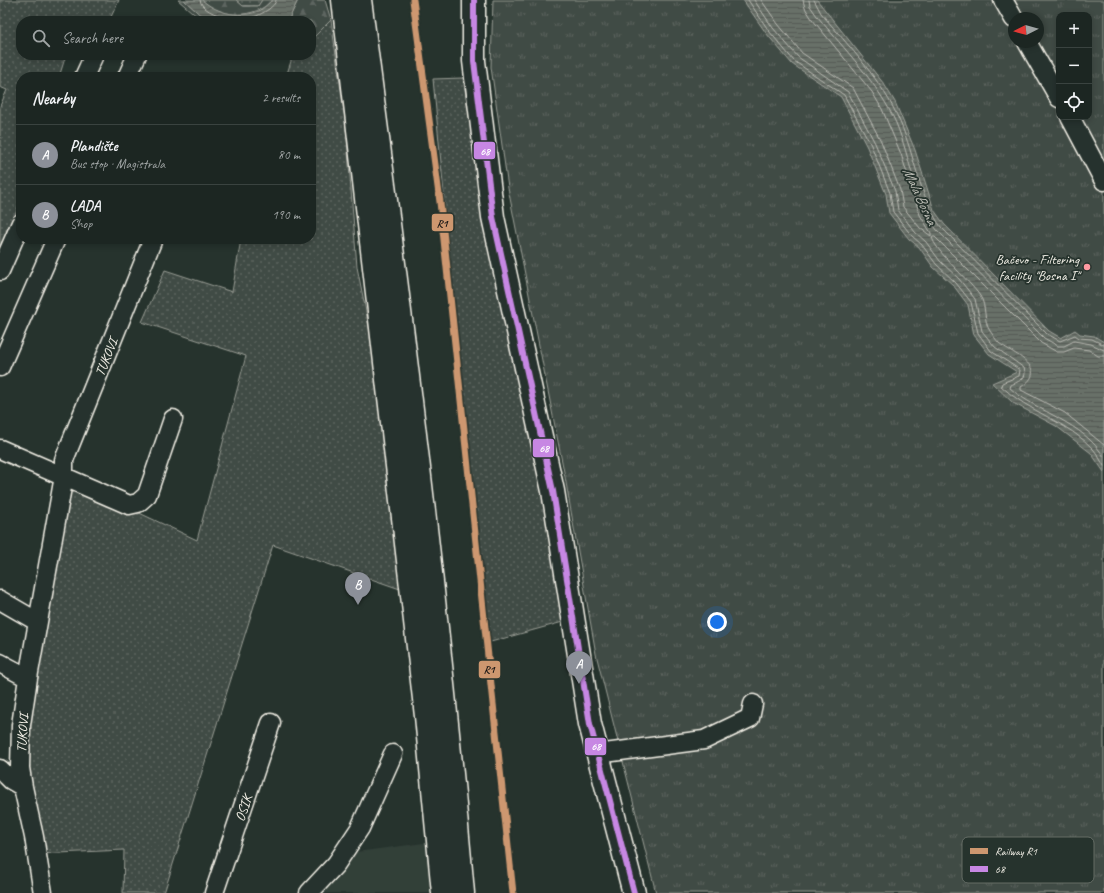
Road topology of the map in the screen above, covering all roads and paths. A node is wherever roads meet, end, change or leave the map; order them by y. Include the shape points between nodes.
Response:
1 (343, 0) edge
2 (360, 0) edge
3 (474, 0) edge
4 (1003, 0) edge
5 (1010, 12) edge
6 (1030, 48) edge
7 (92, 60) edge
8 (135, 60) edge
9 (86, 72) edge
10 (129, 72) edge
11 (1056, 93) edge
12 (1072, 120) edge
13 (1104, 181) edge
14 (16, 234) edge
15 (54, 244) edge
16 (151, 244) edge
17 (0, 271) edge
18 (0, 367) edge
19 (173, 419) dead end
20 (0, 449) edge
21 (64, 476) junction
22 (0, 600) edge
23 (38, 622) junction
24 (0, 663) edge
25 (28, 678) junction
26 (753, 704) dead end
27 (437, 714) junction
28 (272, 723) dead end
29 (439, 736) junction
30 (393, 754) dead end
31 (597, 754) junction
32 (0, 769) edge
33 (23, 787) junction
34 (623, 856) junction
35 (43, 893) edge
36 (214, 893) edge
37 (309, 893) edge
38 (443, 893) edge
39 (463, 893) edge
40 (628, 893) edge
41 (634, 893) edge

1 - 27 main road
2 - 27 main road via 402,317
3 - 31 main road via 474,61 494,217 553,491
4 - 5 street
6 - 11 street
7 - 9 street
8 - 10 street
12 - 13 street
14 - 17 street
15 - 18 street
16 - 21 street, TUKOVI via 64,460
19 - 21 street via 147,495 138,503 128,505
20 - 21 street
21 - 23 street, TUKOVI
22 - 23 street
23 - 25 street, TUKOVI
24 - 25 street
25 - 33 street, TUKOVI via 21,725 20,768
26 - 31 street via 750,718 704,740
27 - 29 main road
28 - 36 street, OSIK
29 - 38 main road
29 - 39 main road
30 - 37 street via 360,828 336,864
31 - 34 main road
32 - 33 street, TUKOVI
33 - 35 street, TUKOVI
34 - 40 street
34 - 41 main road

